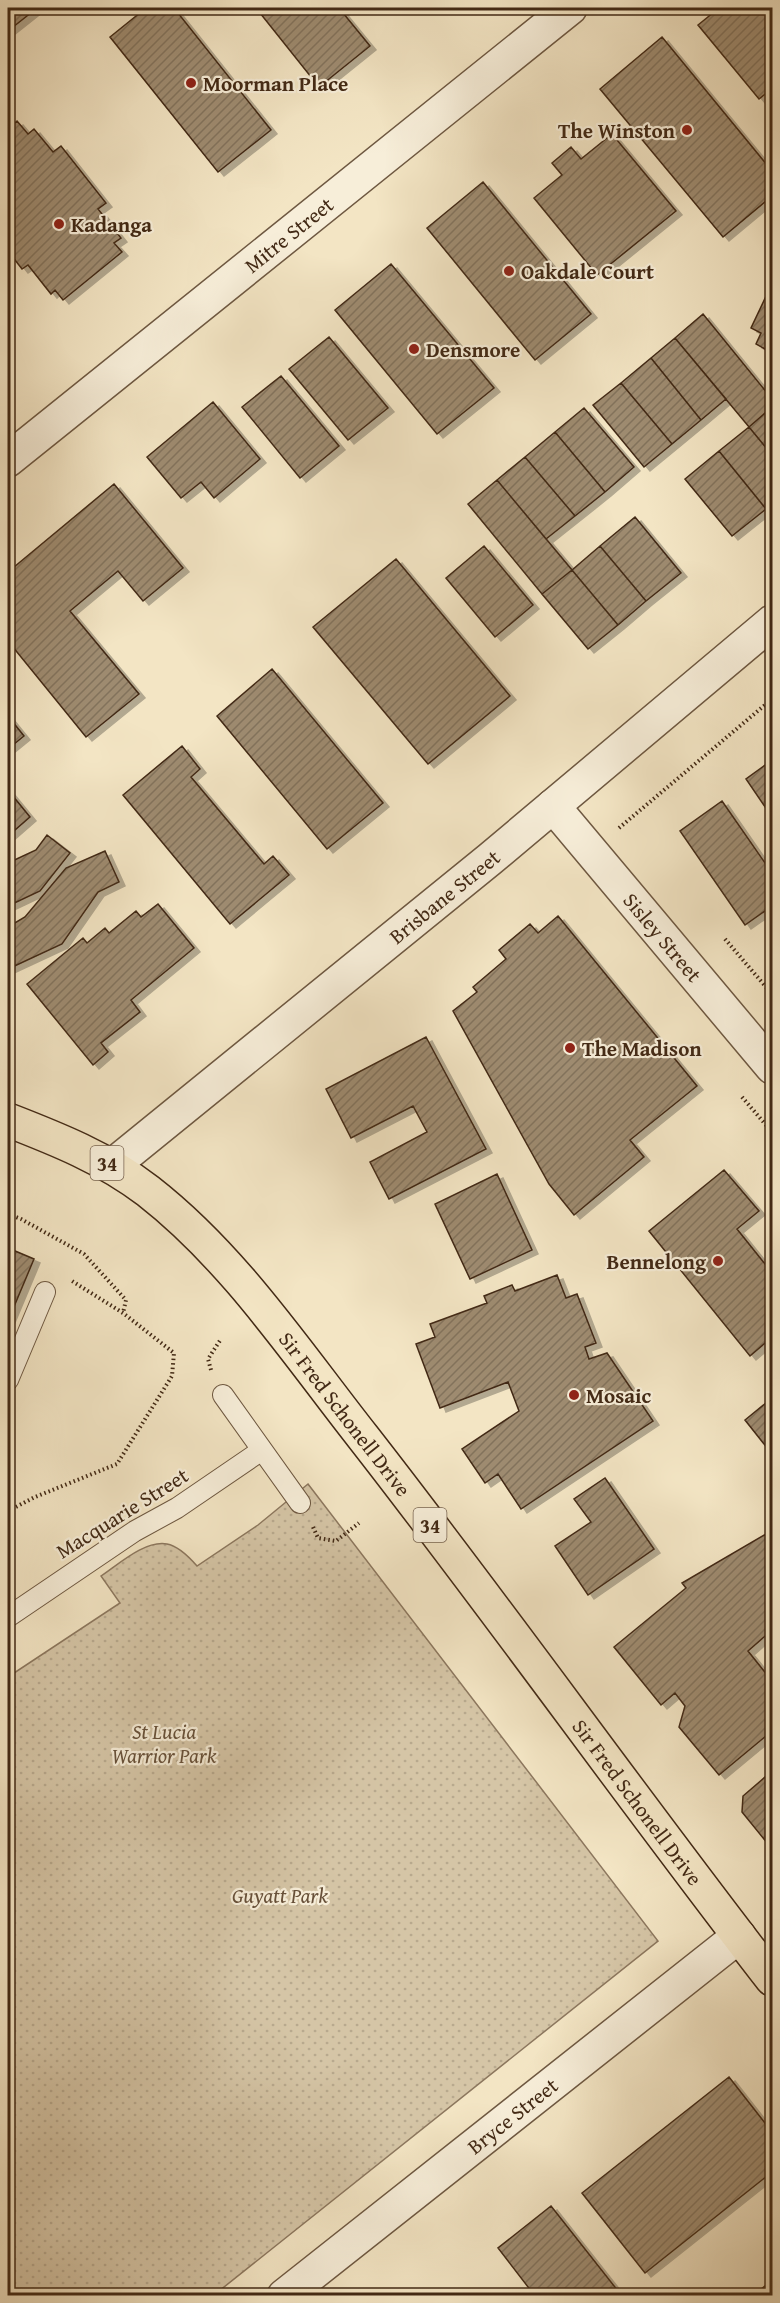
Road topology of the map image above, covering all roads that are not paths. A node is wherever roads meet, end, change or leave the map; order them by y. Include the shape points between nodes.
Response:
1 (570, 8) edge
2 (8, 460) edge
3 (772, 621) edge
4 (553, 806) junction
5 (772, 1068) edge
6 (8, 1120) edge
7 (112, 1166) junction
8 (45, 1292) dead end
9 (8, 1380) edge
10 (223, 1395) dead end
11 (262, 1450) junction
12 (300, 1503) road end
13 (8, 1617) edge
14 (739, 1936) junction
15 (772, 1979) edge
16 (284, 2295) edge

1 - 2 street, Mitre Street
3 - 4 street, Brisbane Street
4 - 5 street, Sisley Street
4 - 7 street, Brisbane Street
6 - 7 main road, Sir Fred Schonell Drive / 34 via 75,1146
7 - 14 main road, Sir Fred Schonell Drive / 34 via 184,1221 248,1290 386,1466
8 - 9 lane
10 - 11 lane
11 - 12 lane
11 - 13 lane, Macquarie Street
14 - 15 main road, Sir Fred Schonell Drive / 34
14 - 16 street, Bryce Street

